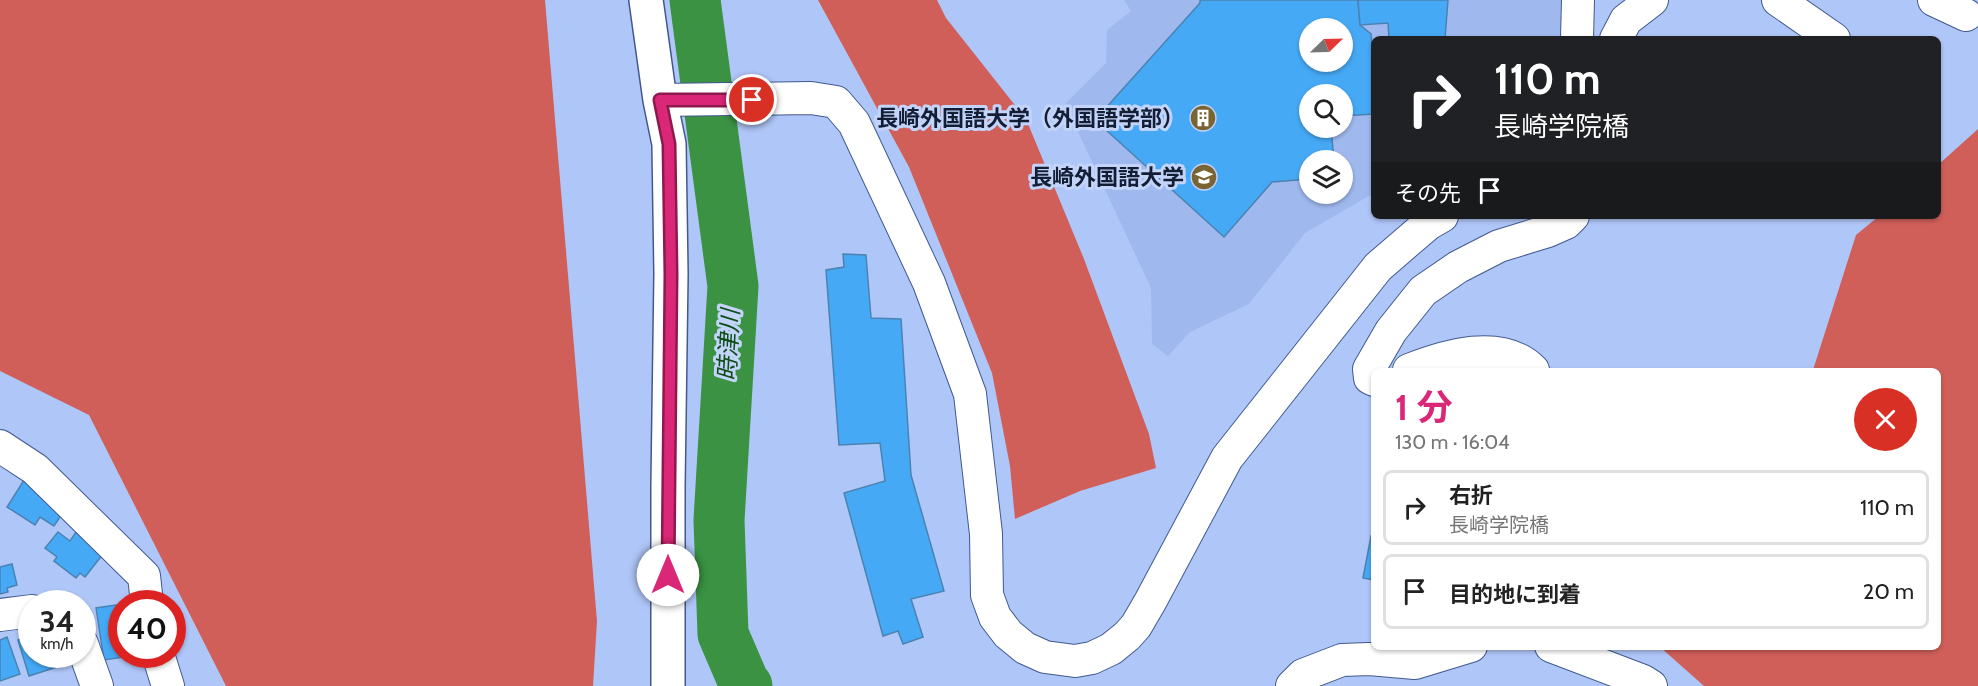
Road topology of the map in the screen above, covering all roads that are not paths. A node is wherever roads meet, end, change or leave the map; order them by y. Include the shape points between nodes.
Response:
1 (646, 0) edge
2 (1578, 0) edge
3 (1768, 0) edge
4 (1778, 0) edge
5 (1934, 0) edge
6 (1647, 4) edge
7 (1966, 15) dead end
8 (1577, 36) edge
9 (1618, 36) edge
10 (1642, 36) edge
11 (1797, 36) edge
12 (1830, 36) edge
13 (660, 100) junction
14 (1437, 219) edge
15 (1570, 219) edge
16 (1414, 368) edge
17 (1530, 368) edge
18 (1371, 378) edge
19 (0, 446) edge
20 (146, 590) edge
21 (18, 613) edge
22 (0, 615) edge
23 (1458, 650) edge
24 (1562, 650) edge
25 (90, 668) edge
26 (162, 668) edge
27 (97, 686) edge
28 (168, 686) edge
29 (668, 686) edge
30 (1292, 686) edge
31 (1651, 686) edge

1 - 13 street
2 - 8 street
3 - 11 street
4 - 12 street
5 - 7 street
6 - 9 street via 1626,20
6 - 10 street
13 - 14 street via 811,98 836,102 854,123 929,283 970,394 986,534 987,595 995,617 1025,648 1045,657 1075,662 1111,649 1136,626 1227,458 1378,267
13 - 29 street via 669,144 671,274
15 - 18 street via 1548,231 1499,246 1423,291 1391,331 1368,369
16 - 17 street via 1492,352 1514,356
19 - 20 street via 35,469 144,576
21 - 22 street
23 - 30 street via 1415,663 1342,660 1302,675
24 - 31 street
25 - 27 street
26 - 28 street

